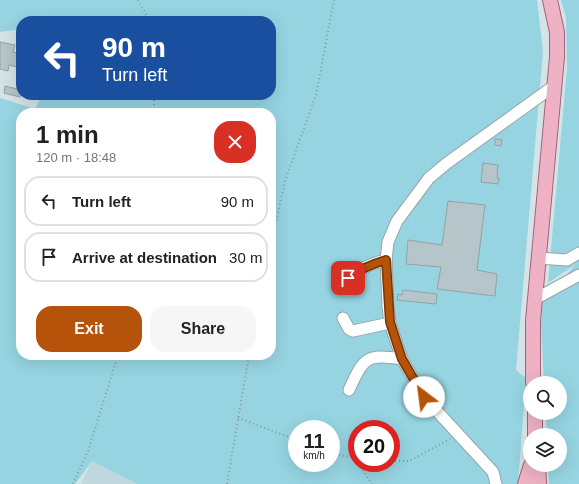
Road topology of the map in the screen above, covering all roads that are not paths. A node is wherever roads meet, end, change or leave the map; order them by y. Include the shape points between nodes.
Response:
1 (550, 0) edge
2 (554, 86) junction
3 (579, 253) edge
4 (538, 258) junction
5 (386, 260) junction
6 (579, 275) edge
7 (348, 278) dead end
8 (535, 299) junction
9 (343, 318) dead end
10 (390, 322) junction
11 (402, 359) junction
12 (533, 376) edge
13 (349, 390) dead end
14 (529, 472) edge
15 (538, 472) edge
16 (496, 484) edge
17 (525, 484) edge
18 (539, 484) edge

1 - 2 main road via 558,47
2 - 4 main road
2 - 5 street via 429,178 397,221 388,242
3 - 4 street via 567,260
4 - 8 main road
5 - 7 street via 358,270
5 - 10 street
6 - 8 street
8 - 12 main road
9 - 10 street via 353,331
10 - 11 street
11 - 13 street via 377,356 366,361 359,368
11 - 16 street via 424,397 493,472
14 - 17 main road
15 - 18 main road

